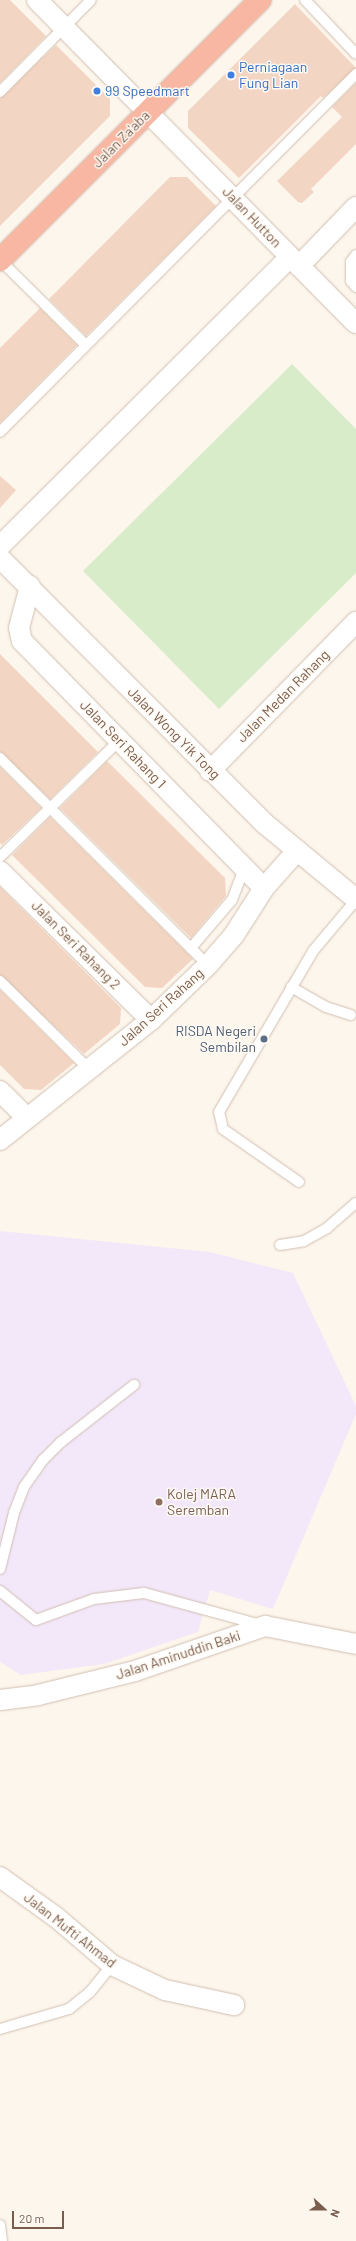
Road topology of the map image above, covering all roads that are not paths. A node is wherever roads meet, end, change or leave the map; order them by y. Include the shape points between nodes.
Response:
1 (37, 0) edge
2 (91, 0) edge
3 (260, 0) edge
4 (305, 0) edge
5 (64, 27) junction
6 (356, 54) edge
7 (356, 74) edge
8 (0, 92) edge
9 (148, 112) junction
10 (234, 197) junction
11 (356, 207) edge
12 (356, 255) edge
13 (0, 260) edge
14 (295, 262) junction
15 (356, 287) edge
16 (356, 323) edge
17 (86, 345) junction
18 (0, 432) edge
19 (0, 546) edge
20 (3, 567) edge
21 (30, 586) junction
22 (356, 622) edge
23 (120, 740) junction
24 (0, 758) edge
25 (210, 771) junction
26 (50, 808) junction
27 (297, 851) junction
28 (0, 857) edge
29 (244, 868) junction
30 (2, 876) edge
31 (264, 888) junction
32 (356, 899) edge
33 (191, 948) junction
34 (208, 965) junction
35 (0, 981) edge
36 (291, 987) junction
37 (351, 1015) dead end
38 (151, 1020) junction
39 (89, 1069) junction
40 (0, 1091) edge
41 (27, 1118) junction
42 (0, 1140) edge
43 (299, 1182) dead end
44 (356, 1203) edge
45 (280, 1245) dead end
46 (134, 1385) dead end
47 (0, 1569) edge
48 (0, 1591) edge
49 (265, 1626) junction
50 (356, 1644) edge
51 (0, 1700) edge
52 (0, 1877) edge
53 (112, 1965) junction
54 (234, 2004) dead end
55 (0, 2029) edge
56 (0, 2225) edge
57 (2, 2241) edge

1 - 5 street, Jalan Hutton
2 - 5 lane
3 - 9 highway, Jalan Za'aba
4 - 6 lane
5 - 8 lane
5 - 9 street, Jalan Hutton
7 - 10 lane
9 - 10 street, Jalan Hutton
9 - 13 highway, Jalan Za'aba
10 - 14 street, Jalan Hutton
10 - 17 lane
11 - 14 street
12 - 15 lane via 351,262 351,281
13 - 17 lane
14 - 16 street, Jalan Hutton
14 - 19 street
17 - 18 lane
20 - 21 street, Jalan Wong Yik Tong
21 - 23 street, Jalan Seri Rahang 1 via 19,628 22,641
21 - 25 street, Jalan Wong Yik Tong
22 - 25 street, Jalan Medan Rahang
23 - 26 lane
23 - 29 street, Jalan Seri Rahang 1
24 - 26 lane
25 - 27 street, Jalan Wong Yik Tong
26 - 28 lane
26 - 33 lane
27 - 31 street, Jalan Seri Rahang
27 - 32 street, Jalan Wong Yik Tong
29 - 31 street, Jalan Seri Rahang 1
29 - 33 lane via 232,900
30 - 38 street, Jalan Seri Rahang 2
31 - 34 street, Jalan Seri Rahang via 234,935
32 - 36 lane via 328,931
33 - 34 lane
34 - 38 street, Jalan Seri Rahang
35 - 39 lane
36 - 37 lane via 326,1007
36 - 43 lane via 219,1112 219,1120 223,1129
38 - 39 street, Jalan Seri Rahang
39 - 41 street, Jalan Seri Rahang
40 - 41 street
41 - 42 street, Jalan Seri Rahang
44 - 45 lane via 327,1228 304,1241
46 - 47 lane via 61,1442 43,1460 24,1487 14,1513
48 - 49 lane via 36,1620 94,1599 144,1593
49 - 50 street
49 - 51 street, Jalan Aminuddin Baki via 135,1671 38,1695
52 - 53 street, Jalan Mufti Ahmad via 57,1918
53 - 54 street, Jalan Mufti Ahmad via 165,1990
53 - 55 lane via 90,1992 69,2008
56 - 57 lane

